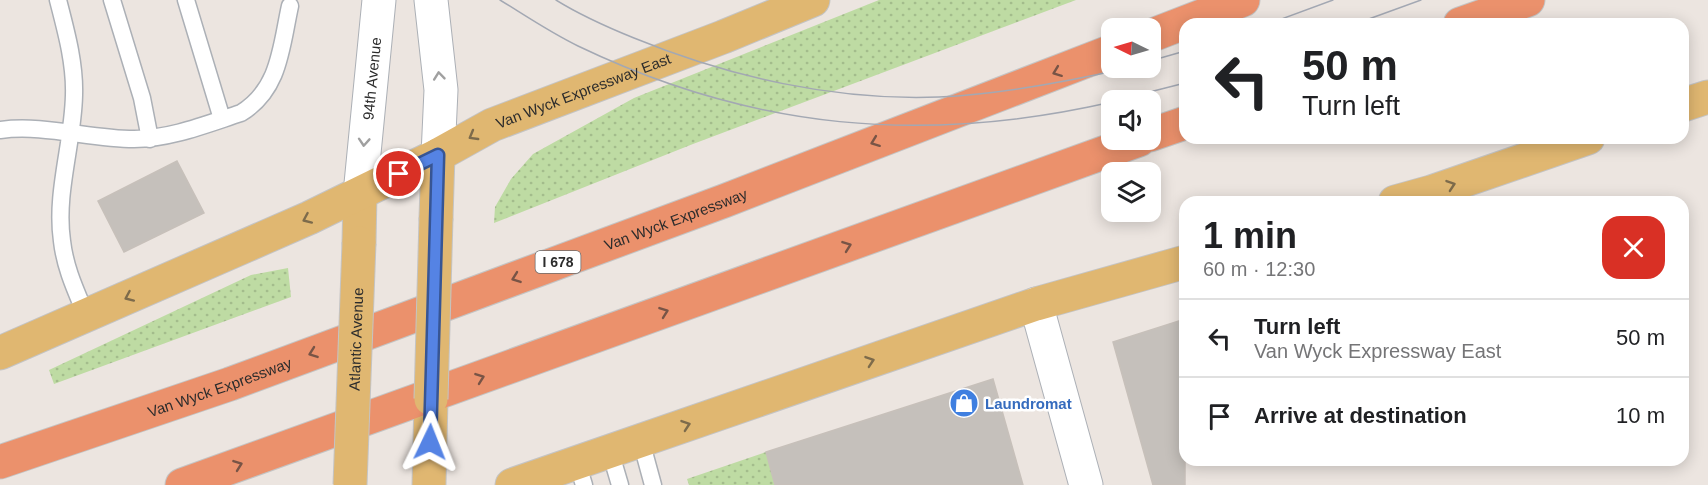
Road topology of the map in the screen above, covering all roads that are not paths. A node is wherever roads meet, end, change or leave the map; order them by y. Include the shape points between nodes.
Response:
1 (58, 0) edge
2 (112, 0) edge
3 (186, 0) edge
4 (379, 0) edge
5 (431, 0) edge
6 (813, 0) edge
7 (1243, 0) edge
8 (1528, 0) edge
9 (291, 6) dead end
10 (1196, 18) edge
11 (1477, 18) edge
12 (1179, 25) edge
13 (1161, 32) edge
14 (1101, 55) edge
15 (1708, 97) edge
16 (1689, 103) edge
17 (222, 119) junction
18 (1179, 125) edge
19 (0, 130) edge
20 (1161, 131) edge
21 (71, 133) junction
22 (150, 139) junction
23 (1571, 144) edge
24 (1111, 150) edge
25 (438, 155) junction
26 (360, 194) junction
27 (1417, 196) edge
28 (1179, 264) edge
29 (1036, 304) junction
30 (86, 315) junction
31 (0, 354) edge
32 (641, 441) junction
33 (610, 451) junction
34 (0, 462) edge
35 (429, 474) edge
36 (581, 474) edge
37 (521, 483) edge
38 (183, 485) edge
39 (350, 485) edge
40 (620, 485) edge
41 (653, 485) edge
42 (1086, 485) edge

1 - 21 lane via 75,93
2 - 22 lane via 142,98
3 - 17 lane
4 -> 26 street, 94th Avenue
25 -> 5 street via 441,90
6 -> 25 main road, Van Wyck Expressway East via 492,125
7 - 10 highway
8 - 11 highway
9 - 17 lane via 277,68 264,95 242,113
12 - 13 highway
14 -> 34 highway, Van Wyck Expressway / I 678 via 724,201 241,380
15 - 16 main road
17 - 22 lane
18 - 20 highway
19 - 21 lane
21 - 22 lane
21 - 30 lane via 62,194 62,241 72,282
27 -> 23 main road
38 -> 24 highway
25 - 26 main road, Van Wyck Expressway East
25 - 35 main road, bridge
26 -> 30 main road
26 - 39 main road, Atlantic Avenue, bridge
28 - 29 main road
32 -> 29 main road
29 - 42 street
30 - 31 main road
32 - 33 main road
32 - 41 lane
33 - 36 main road
33 - 40 lane
36 - 37 main road

